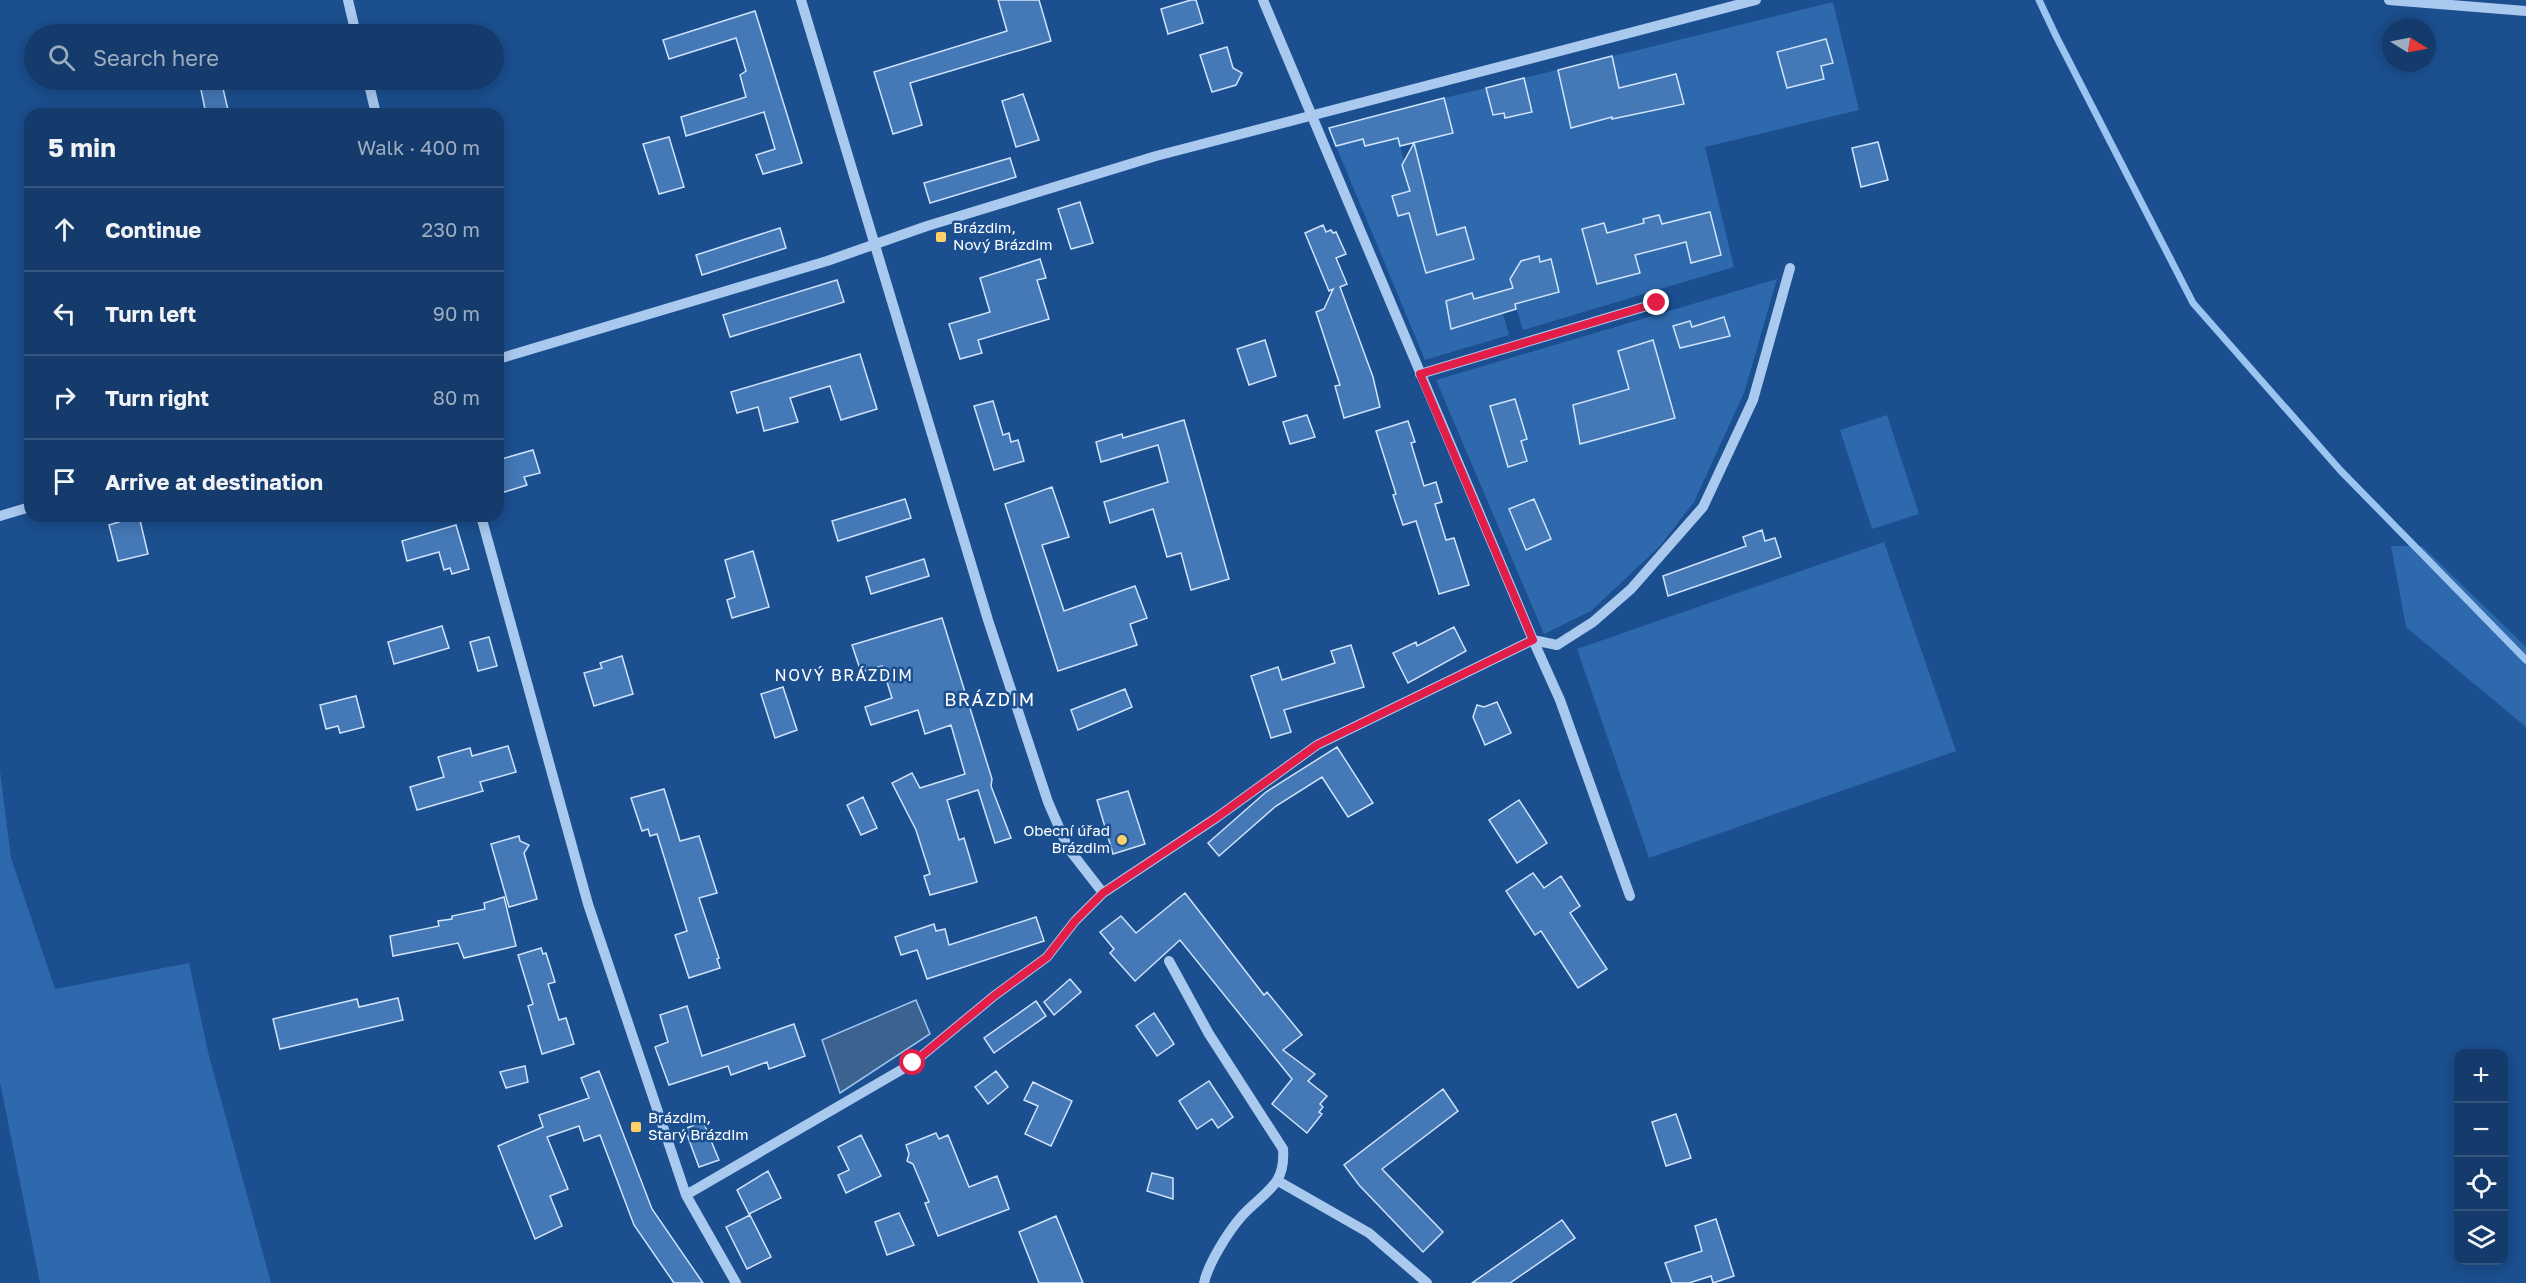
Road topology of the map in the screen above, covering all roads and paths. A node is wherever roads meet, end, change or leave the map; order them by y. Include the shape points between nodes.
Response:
1 (348, 0) edge
2 (801, 0) edge
3 (1263, 0) edge
4 (1756, 0) edge
5 (2389, 0) edge
6 (2526, 11) edge
7 (354, 24) edge
8 (370, 90) edge
9 (375, 108) edge
10 (1310, 115) junction
11 (876, 244) junction
12 (1790, 268) dead end
13 (1657, 303) dead end
14 (504, 357) edge
15 (1420, 374) junction
16 (24, 509) edge
17 (0, 516) edge
18 (483, 522) edge
19 (1533, 640) junction
20 (1103, 893) junction
21 (1630, 896) dead end
22 (1169, 961) dead end
23 (1278, 1181) junction
24 (686, 1195) junction
25 (736, 1283) edge
26 (1204, 1283) edge
27 (1427, 1283) edge

1 - 7 street
2 - 11 street
3 - 10 street
4 - 10 street
5 - 6 street
8 - 9 street
10 - 11 street via 1156,156
10 - 15 street
11 - 14 street
11 - 20 street via 988,620 1048,802 1068,848
12 - 19 street via 1753,400 1703,507 1631,589 1593,622 1557,645
13 - 15 street
15 - 19 street
16 - 17 street
18 - 24 street via 588,904
19 - 20 street via 1317,745
19 - 21 street via 1560,700
20 - 24 street via 1047,957 913,1063
22 - 23 street via 1209,1034 1283,1149 1284,1166
23 - 26 street via 1240,1218 1212,1262
23 - 27 street via 1369,1233
24 - 25 street

